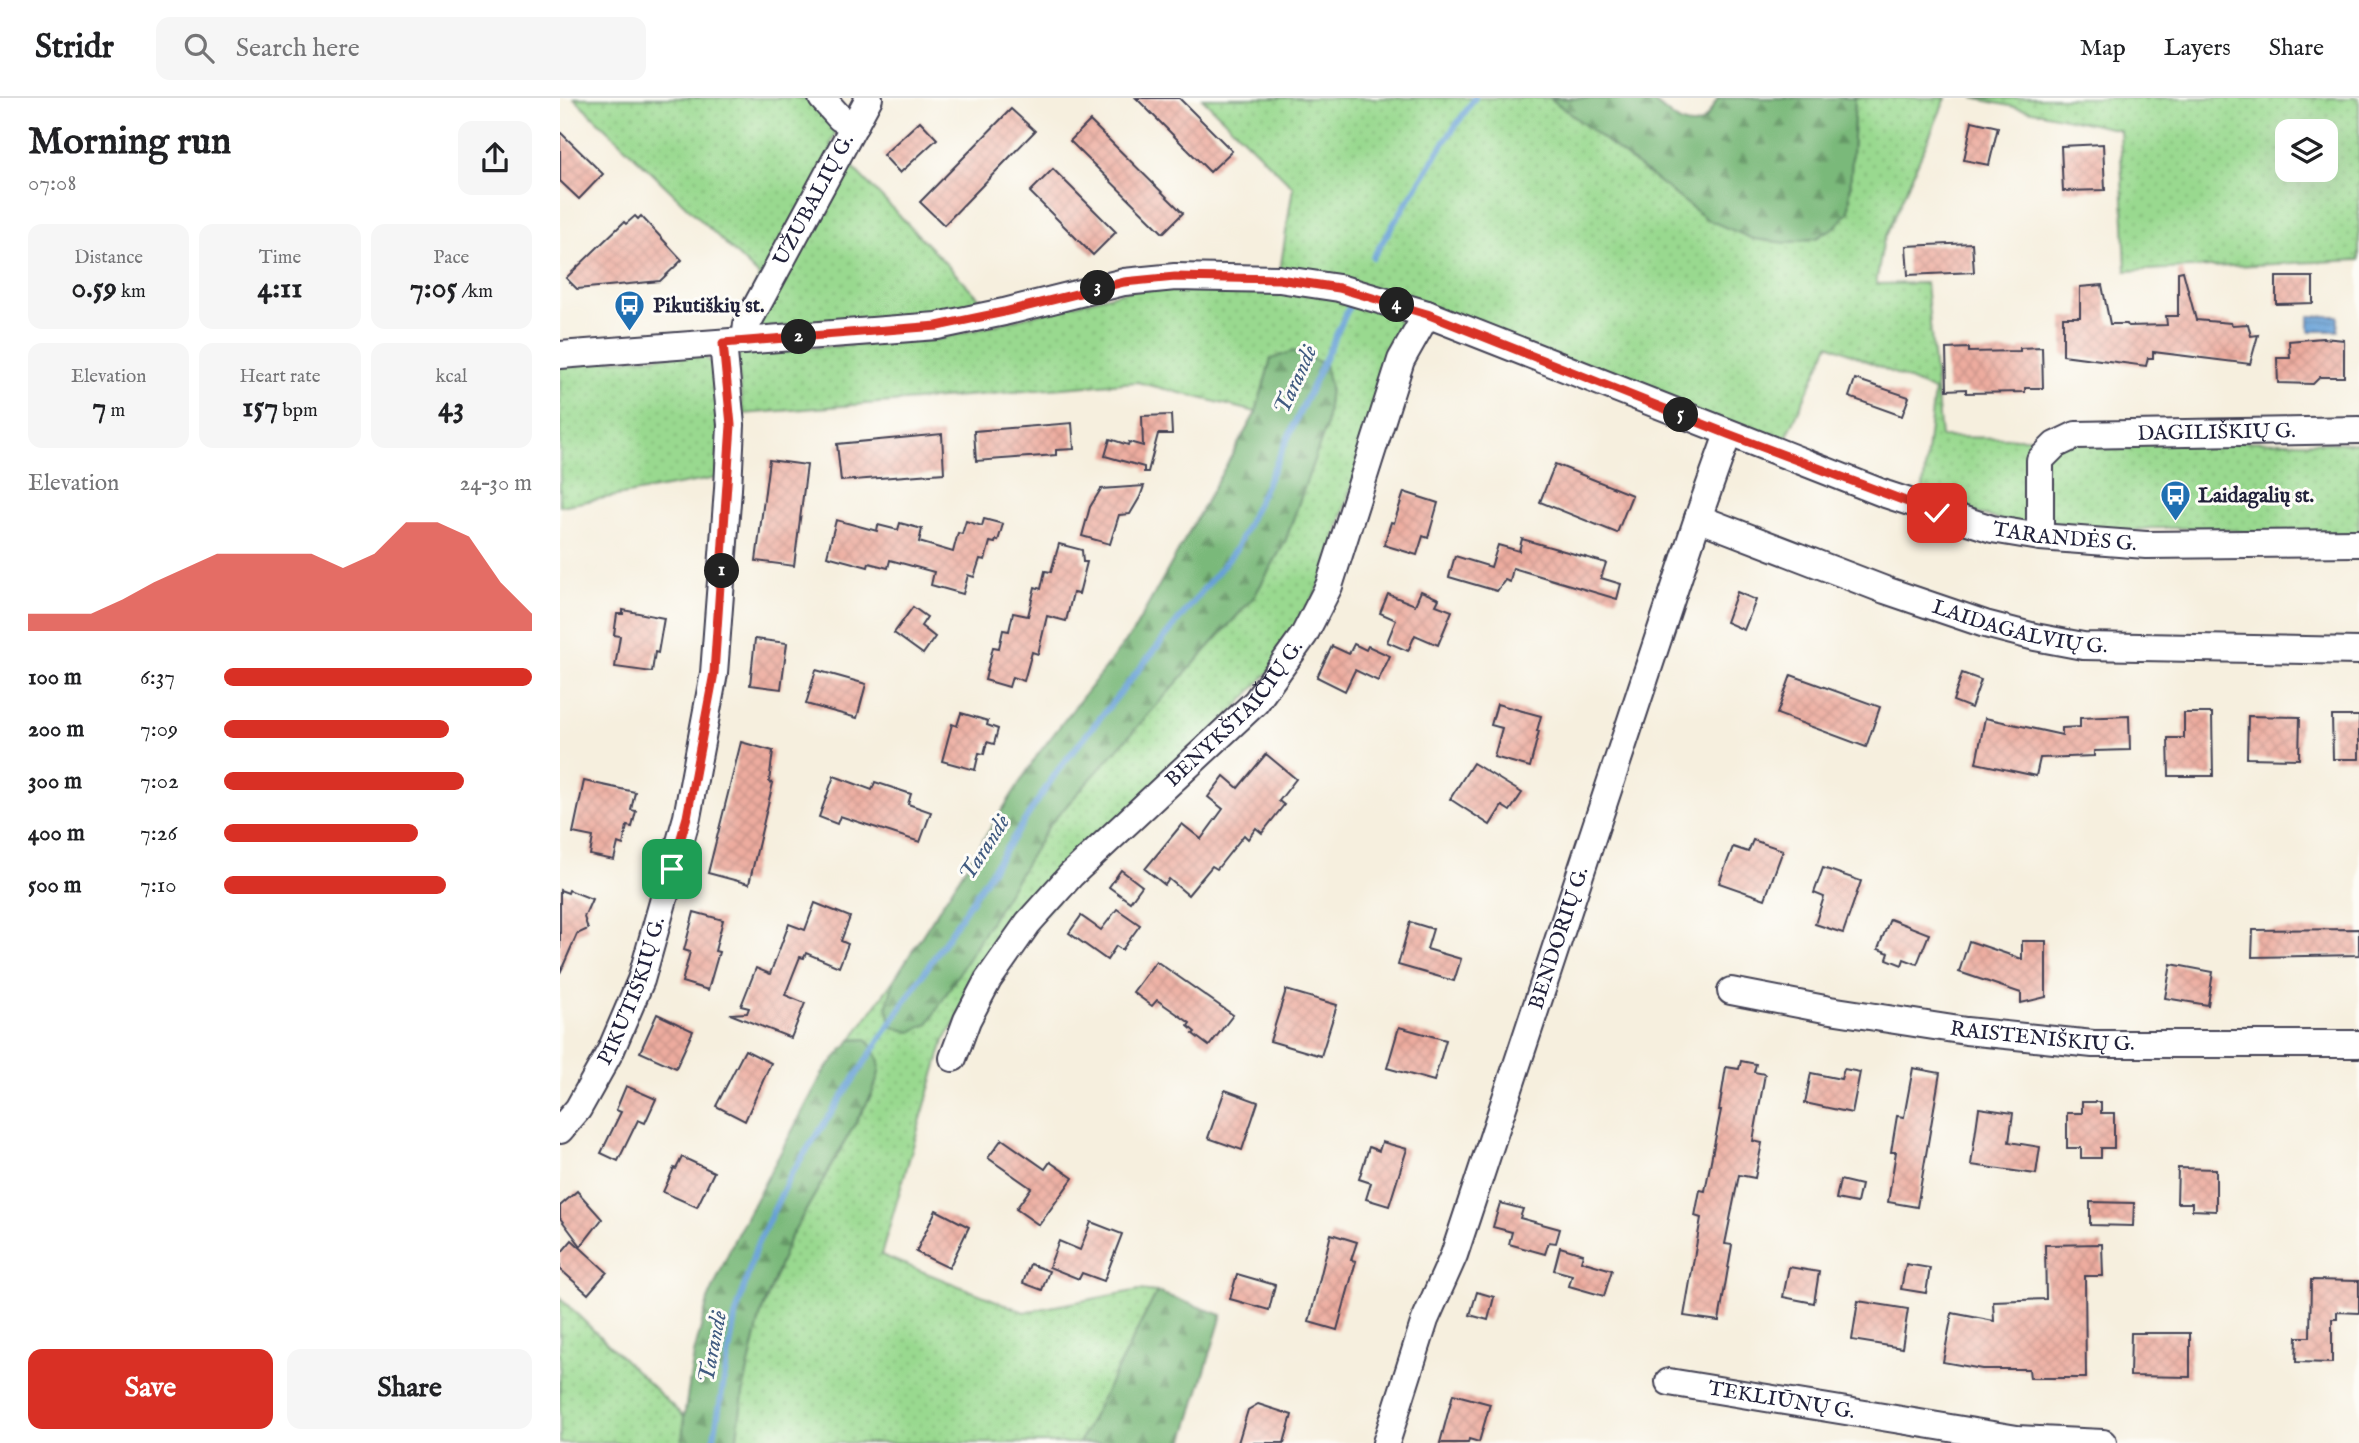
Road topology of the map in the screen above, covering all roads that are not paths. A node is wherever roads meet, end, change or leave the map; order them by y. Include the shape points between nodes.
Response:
1 (822, 98) edge
2 (869, 98) edge
3 (855, 125) junction
4 (1427, 314) junction
5 (734, 342) junction
6 (560, 355) edge
7 (2359, 430) edge
8 (1728, 434) junction
9 (1698, 518) junction
10 (2040, 537) junction
11 (2359, 543) edge
12 (2359, 651) edge
13 (1731, 991) dead end
14 (2359, 1044) edge
15 (953, 1058) dead end
16 (560, 1130) edge
17 (1669, 1382) dead end
18 (1386, 1443) edge
19 (2104, 1443) edge

1 - 3 street via 840,118
2 - 3 street, UŽUBALIŲ G.
3 - 5 street, UŽUBALIŲ G.
4 - 5 street, TARANDĖS G. via 1339,288 1279,279 1175,277 1124,282 937,326
4 - 8 street, TARANDĖS G.
4 - 15 street, BENYKŠTAIČIŲ G. via 1401,360 1329,586 1304,635 1256,702 1071,874 1028,923 988,980
5 - 6 street, TARANDĖS G.
5 - 16 street, PIKUTIŠKIŲ G. via 714,673 687,817 641,980 611,1050 578,1109
7 - 10 street, DAGILIŠKIŲ G. via 2076,435 2055,445 2040,460
8 - 9 street, BENDORIŲ G.
8 - 10 street, TARANDĖS G. via 1937,513
9 - 12 street, LAIDAGALVIŲ G. via 1885,590 2035,637 2082,646
9 - 18 street, BENDORIŲ G. via 1454,1255 1425,1320
10 - 11 street, TARANDĖS G. via 2146,544
13 - 14 street, RAISTENIŠKIŲ G. via 1966,1031 2093,1044
17 - 19 street, TEKLIŪNŲ G. via 2017,1439

